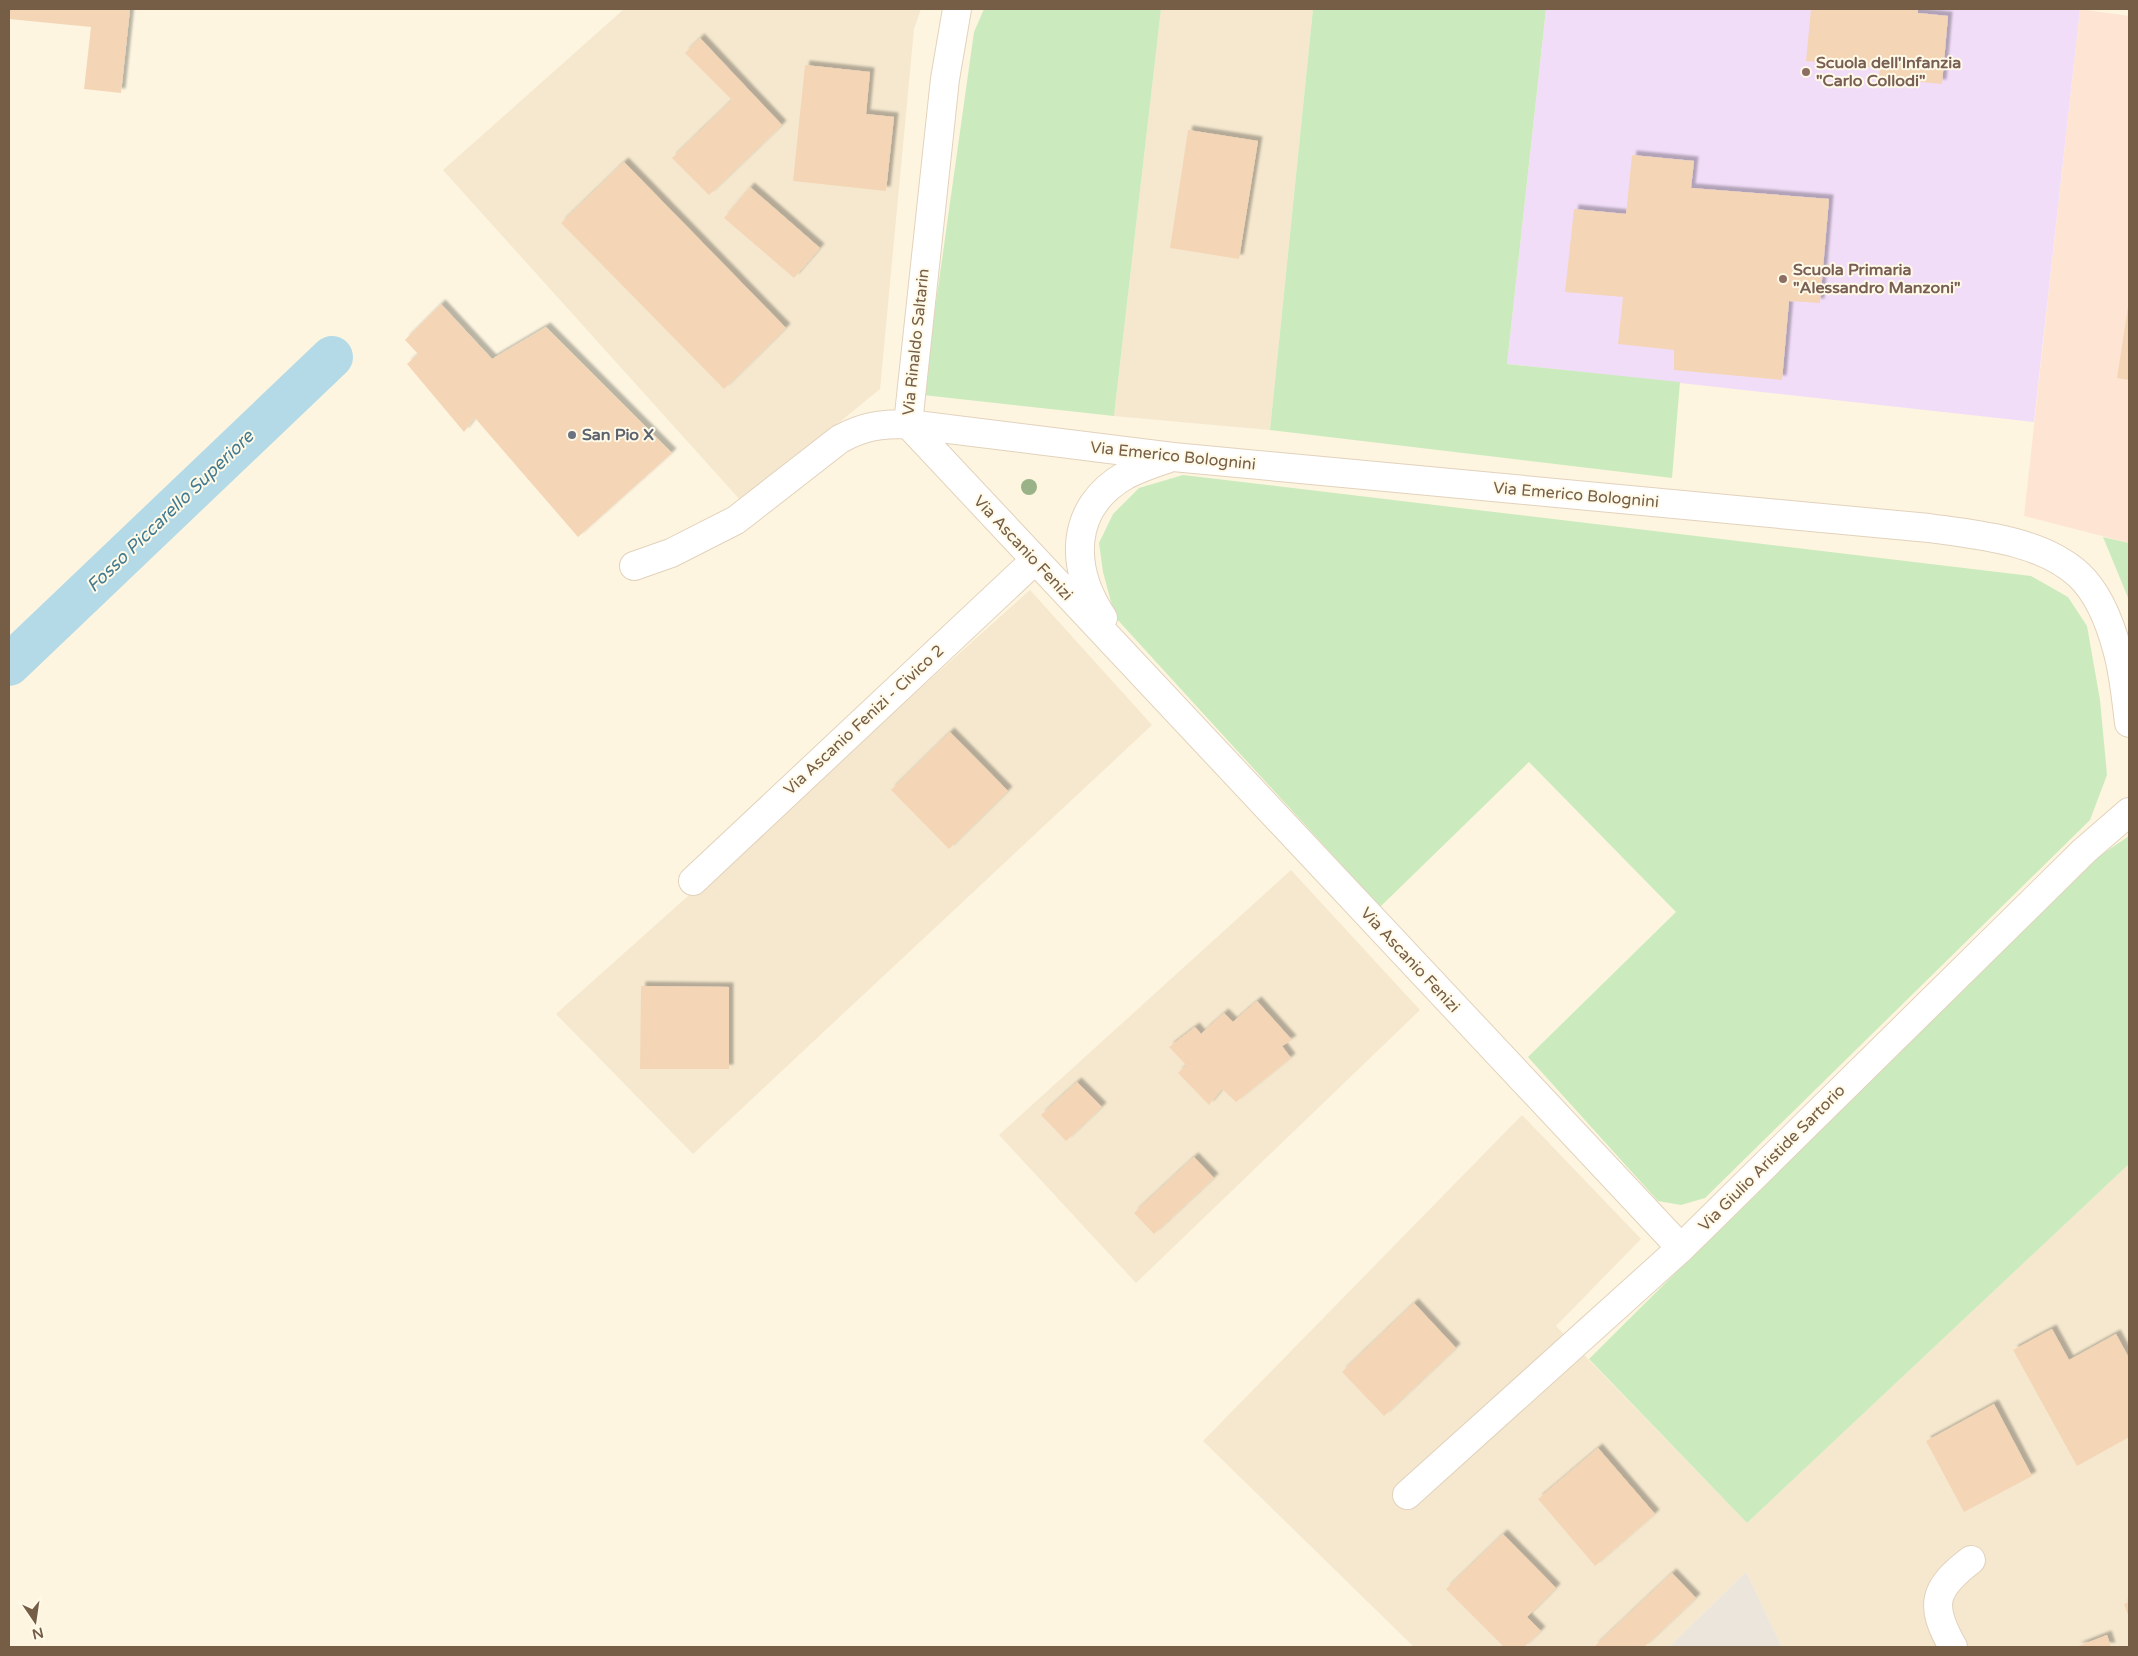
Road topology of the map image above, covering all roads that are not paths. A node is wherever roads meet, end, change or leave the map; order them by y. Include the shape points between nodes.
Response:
1 (957, 9) edge
2 (908, 424) junction
3 (1173, 457) junction
4 (1035, 560) junction
5 (634, 566) dead end
6 (1139, 671) junction
7 (2129, 723) edge
8 (2129, 812) edge
9 (693, 881) dead end
10 (1681, 1248) junction
11 (1407, 1496) dead end
12 (1971, 1560) dead end
13 (1953, 1647) edge

1 - 2 street, Via Rinaldo Saltarin via 945,79
2 - 3 street, Via Emerico Bolognini
2 - 4 street, Via Ascanio Fenizi
2 - 5 street, Via Rinaldo Saltarin via 878,424 852,433 736,520 672,553
3 - 6 street, Via Ascanio Fenizi via 1140,468 1114,484 1093,506 1081,535 1080,562 1086,586 1101,615
3 - 7 street, Via Emerico Bolognini via 1929,528 2018,544 2047,555 2079,575 2104,610 2117,650
4 - 6 street, Via Ascanio Fenizi
4 - 9 street, Via Ascanio Fenizi - Civico 2
6 - 10 street, Via Ascanio Fenizi
8 - 10 street, Via Giulio Aristide Sartorio via 2084,851
10 - 11 street, Via Giulio Aristide Sartorio
12 - 13 street via 1943,1585 1938,1597 1943,1629

